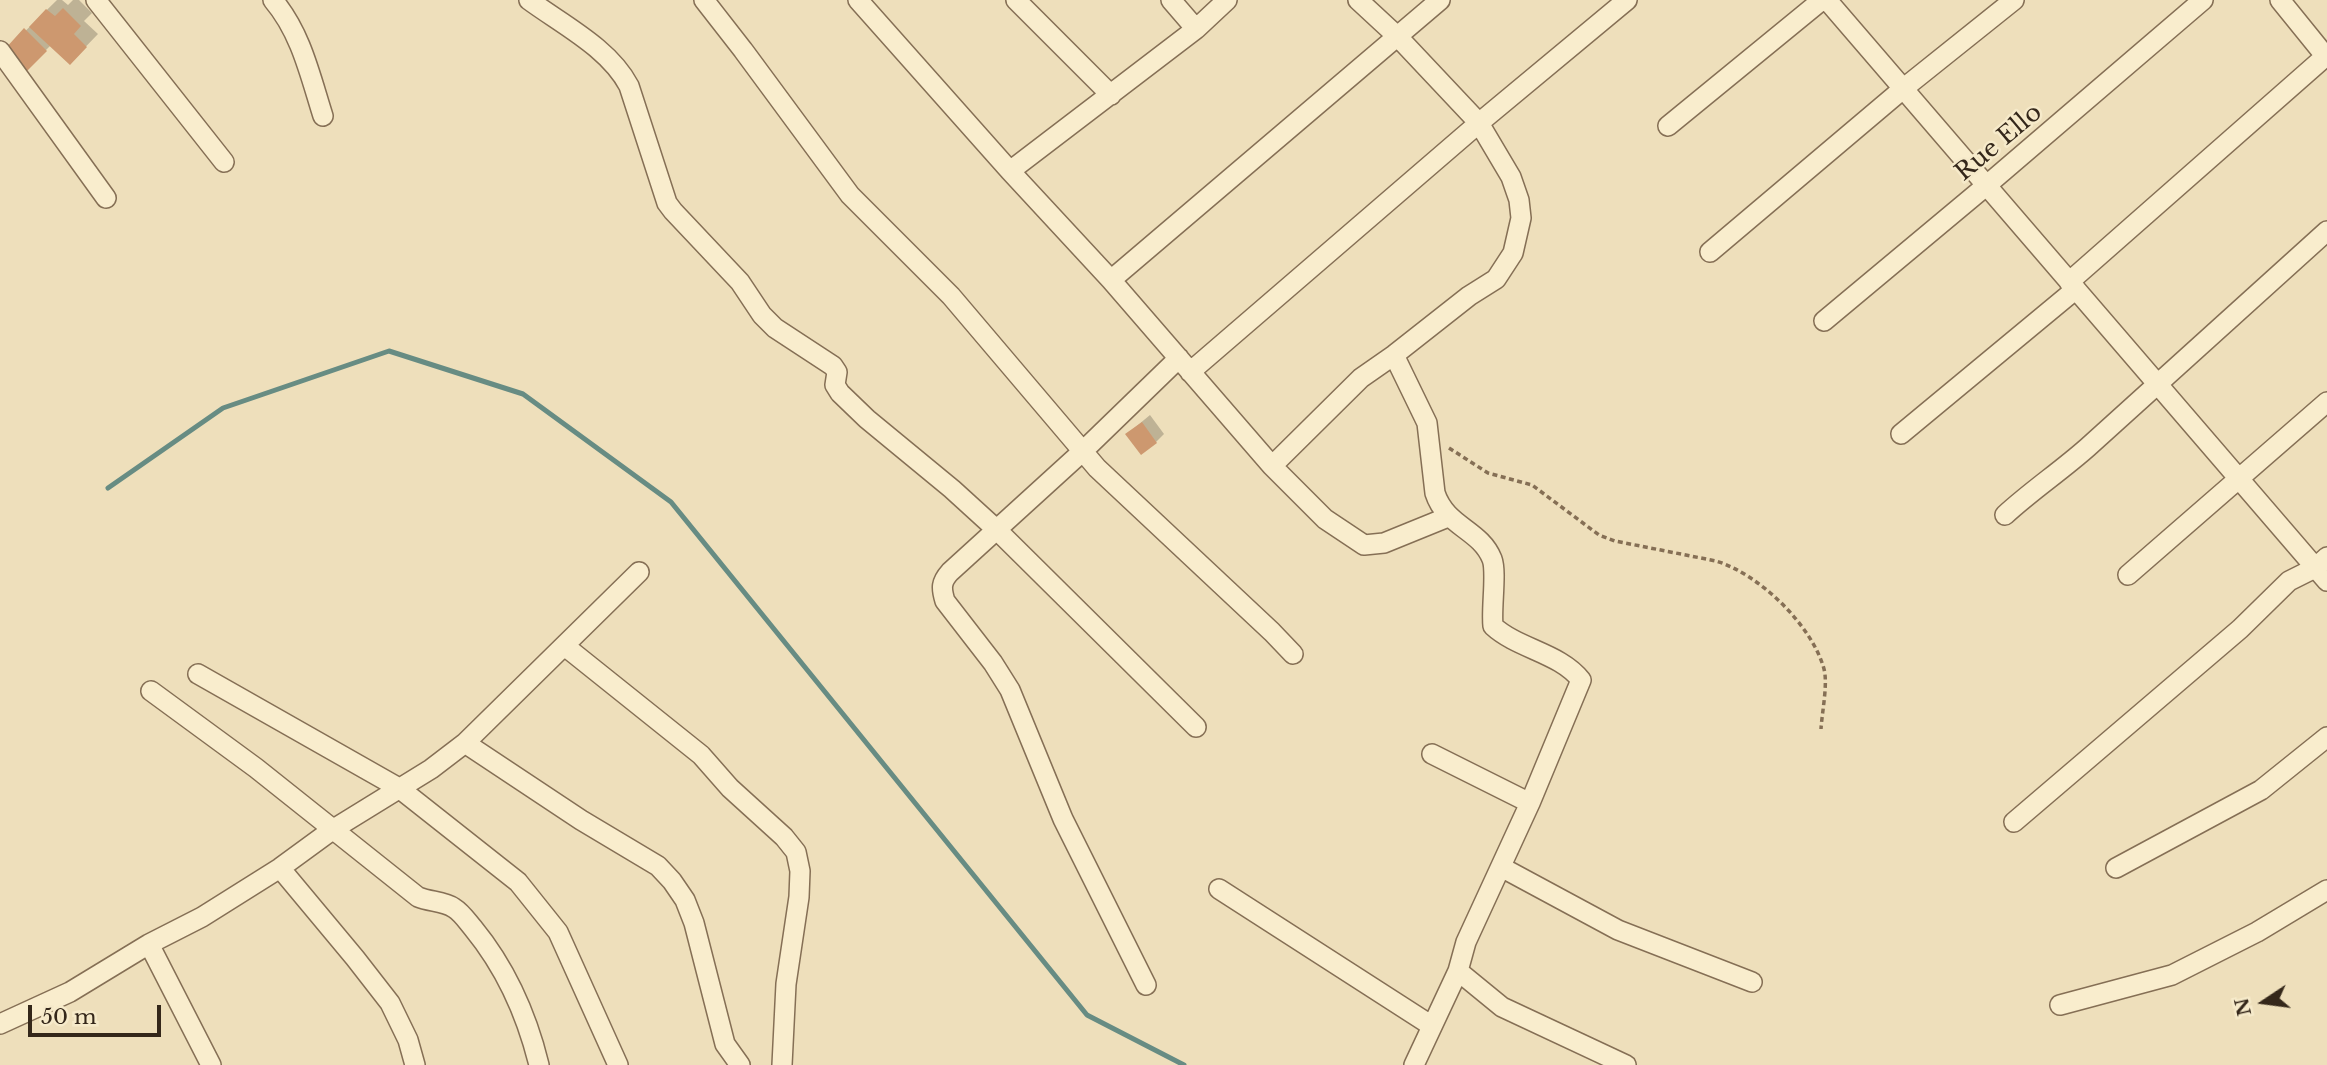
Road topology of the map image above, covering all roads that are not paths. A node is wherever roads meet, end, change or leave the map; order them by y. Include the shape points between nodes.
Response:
1 (96, 0) edge
2 (273, 0) edge
3 (528, 0) edge
4 (858, 0) edge
5 (1016, 0) edge
6 (1171, 0) edge
7 (1227, 0) edge
8 (1358, 0) edge
9 (1440, 0) edge
10 (1627, 0) edge
11 (1825, 0) edge
12 (2014, 0) edge
13 (2203, 0) edge
14 (2280, 0) edge
15 (710, 2) edge
16 (1196, 29) junction
17 (1398, 37) junction
18 (0, 51) edge
19 (2327, 56) edge
20 (1904, 88) junction
21 (1111, 95) junction
22 (323, 116) dead end
23 (1479, 123) junction
24 (1668, 126) dead end
25 (224, 162) dead end
26 (1010, 171) junction
27 (1987, 185) junction
28 (106, 198) dead end
29 (2327, 231) edge
30 (1710, 252) dead end
31 (1111, 280) junction
32 (2072, 285) junction
33 (1824, 321) dead end
34 (1394, 355) junction
35 (1185, 365) junction
36 (2156, 383) junction
37 (2327, 402) edge
38 (1901, 434) dead end
39 (1083, 451) junction
40 (1272, 466) junction
41 (2238, 478) junction
42 (2005, 515) dead end
43 (1448, 517) junction
44 (997, 530) junction
45 (2323, 569) edge
46 (639, 572) dead end
47 (2128, 575) dead end
48 (566, 647) junction
49 (1293, 654) dead end
50 (198, 674) dead end
51 (151, 691) dead end
52 (1196, 727) dead end
53 (2327, 737) edge
54 (465, 743) junction
55 (1432, 754) dead end
56 (399, 788) junction
57 (1530, 803) junction
58 (2014, 822) dead end
59 (332, 830) junction
60 (1501, 867) junction
61 (280, 868) junction
62 (2116, 868) dead end
63 (1219, 889) dead end
64 (2327, 890) edge
65 (149, 944) junction
66 (1458, 971) junction
67 (1752, 982) dead end
68 (1146, 985) dead end
69 (2060, 1005) dead end
70 (0, 1024) edge
71 (1432, 1026) junction
72 (211, 1065) edge
73 (415, 1065) edge
74 (539, 1065) edge
75 (618, 1065) edge
76 (740, 1065) edge
77 (782, 1065) edge
78 (1414, 1065) edge
79 (1626, 1065) edge

1 - 25 street
2 - 22 street via 298,37
3 - 44 street via 622,73 667,203 740,282 762,315 833,366 840,393
4 - 26 street
5 - 21 street
6 - 16 street
7 - 16 street
8 - 17 street
9 - 17 street
10 - 23 street
11 - 20 street
11 - 24 street
12 - 20 street
13 - 27 street, Rue Ello
14 - 19 street
15 - 39 street via 850,195 951,296
16 - 21 street
17 - 23 street
17 - 31 street
18 - 28 street
19 - 32 street
20 - 27 street
20 - 30 street
21 - 26 street
23 - 34 street via 1511,177 1519,200 1521,218 1513,253 1496,279
23 - 35 street
26 - 31 street
27 - 32 street
27 - 33 street, Rue Ello
29 - 36 street
31 - 35 street
32 - 36 street
32 - 38 street
34 - 40 street via 1362,377
34 - 43 street via 1427,423 1435,493
35 - 39 street
35 - 40 street
36 - 41 street
36 - 42 street
37 - 41 street
39 - 44 street
39 - 49 street
40 - 43 street via 1325,519 1364,545 1384,543
41 - 45 street
41 - 47 street
43 - 57 street via 1484,544 1494,562 1493,626 1572,669 1581,680
44 - 52 street
44 - 68 street via 943,581 945,601 1010,690 1063,819
45 - 58 street via 2289,581 2241,629
46 - 48 street
48 - 54 street
48 - 77 street via 701,755 796,852 799,897 786,984
50 - 56 street
51 - 59 street
53 - 62 street via 2261,790
54 - 56 street
54 - 76 street via 658,866 673,881 694,923 725,1044
55 - 57 street
56 - 59 street
56 - 75 street via 518,882 558,932
57 - 60 street
59 - 61 street
59 - 74 street via 418,897 458,910 511,987
60 - 66 street via 1466,942
60 - 67 street via 1618,930
61 - 65 street
61 - 73 street via 390,1003
63 - 71 street
64 - 69 street via 2172,975
65 - 70 street via 70,992
65 - 72 street
66 - 71 street
66 - 79 street via 1502,1007
71 - 78 street

